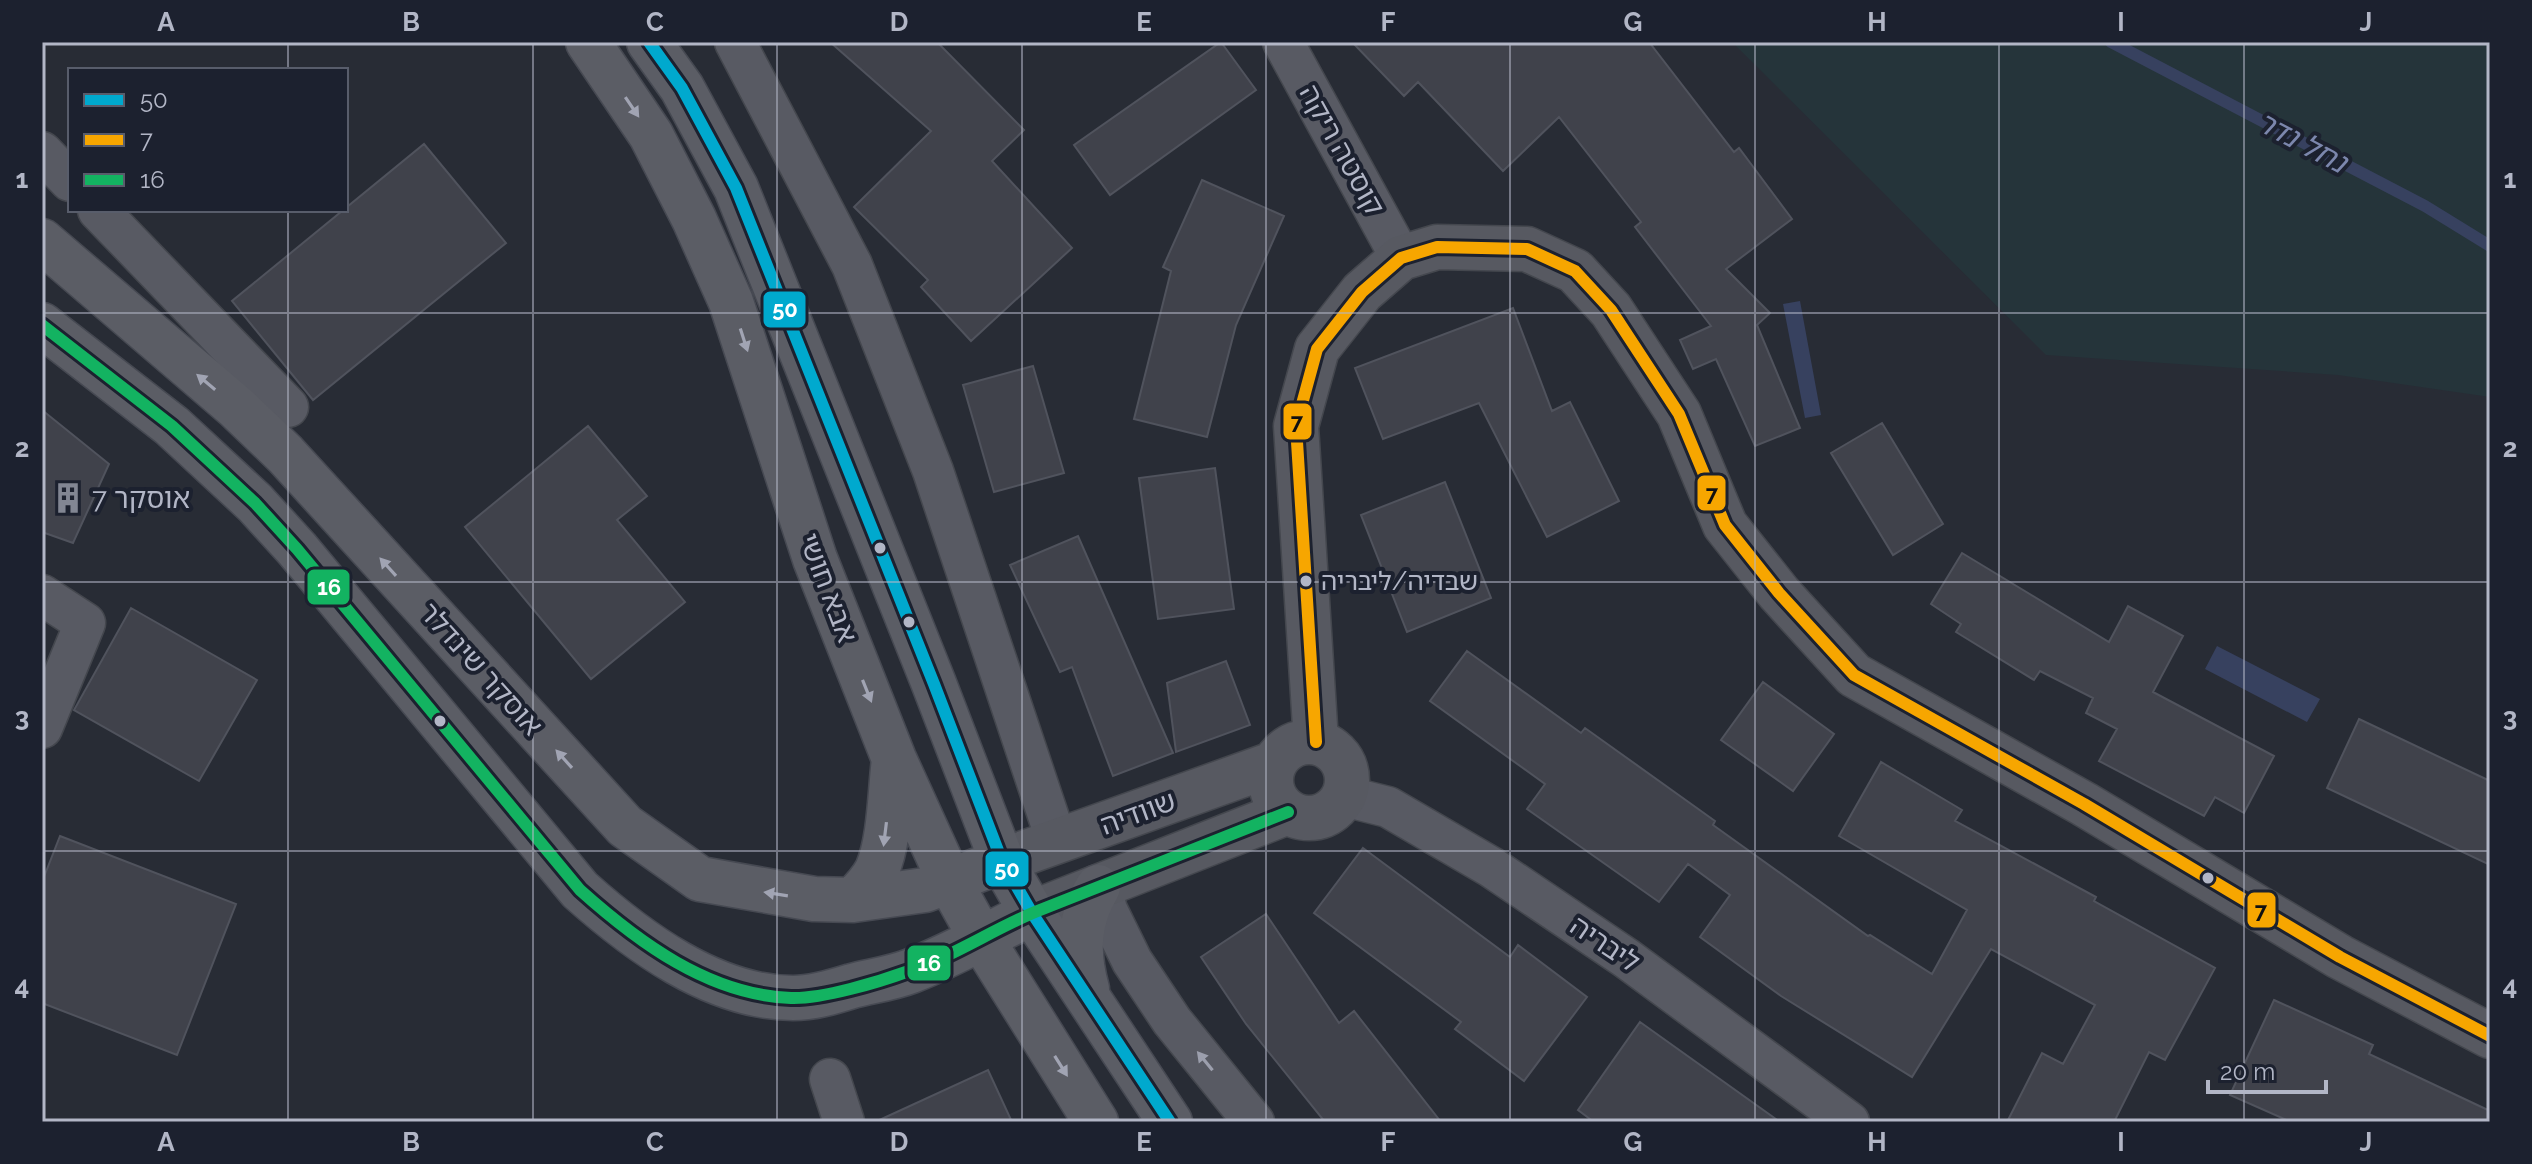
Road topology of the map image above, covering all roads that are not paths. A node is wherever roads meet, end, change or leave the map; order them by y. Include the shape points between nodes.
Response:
1 (588, 42) edge
2 (649, 42) edge
3 (735, 42) edge
4 (1283, 42) edge
5 (42, 152) edge
6 (68, 179) edge
7 (100, 212) edge
8 (42, 241) edge
9 (1401, 258) junction
10 (42, 325) edge
11 (288, 407) dead end
12 (42, 595) edge
13 (42, 728) edge
14 (1316, 742) junction
15 (894, 759) junction
16 (1273, 764) junction
17 (1344, 796) junction
18 (1288, 812) junction
19 (1057, 842) junction
20 (1002, 861) junction
21 (950, 882) junction
22 (1104, 885) junction
23 (853, 900) junction
24 (1032, 913) junction
25 (981, 938) junction
26 (910, 971) junction
27 (1088, 995) junction
28 (1026, 1010) junction
29 (2490, 1036) edge
30 (830, 1079) dead end
31 (844, 1122) edge
32 (1096, 1122) edge
33 (1170, 1122) edge
34 (1254, 1122) edge
35 (1849, 1122) edge

1 -> 15 main road, אבא חושי via 651,135 731,302 815,559
2 - 20 main road via 682,88 736,188
3 - 19 street via 852,265 933,471
4 - 9 street, קוסטה ריקה
5 - 6 street
7 - 11 street
23 -> 8 main road, אוסקר שינדלר via 814,899 700,879 625,826 285,454
9 - 14 street via 1362,292 1317,349 1296,426
9 - 29 street via 1437,247 1527,249 1575,271 1611,310 1679,414 1725,525 1854,675 2340,957
10 - 26 main road via 172,426 255,503 580,890 621,926 667,957 748,992 792,998
12 - 13 street via 85,623
14 - 16 street, שוודיה via 1291,746
14 - 17 street via 1327,745 1343,762
15 - 21 main road, אבא חושי
15 -> 23 main road via 884,847 877,870
16 - 18 street via 1274,796
16 - 19 street, שוודיה
17 - 18 street, שוודיה via 1314,818
17 - 35 street, ליבריה via 1388,807 1491,867 1626,958
18 - 22 street, שוודיה
19 - 20 street, שוודיה
20 - 21 main road, אוסקר שינדלר
20 - 24 main road
21 - 23 main road, אוסקר שינדלר
21 - 25 main road, אבא חושי
22 - 24 street, שוודיה
22 - 27 main road via 1084,918 1079,942
34 -> 22 street via 1172,1021 1132,961 1107,910
24 - 25 main road
24 - 27 main road
25 - 26 main road
25 - 28 main road, אבא חושי
26 - 28 main road via 968,977 995,987
27 - 33 main road
28 -> 32 main road, אבא חושי
30 - 31 street

